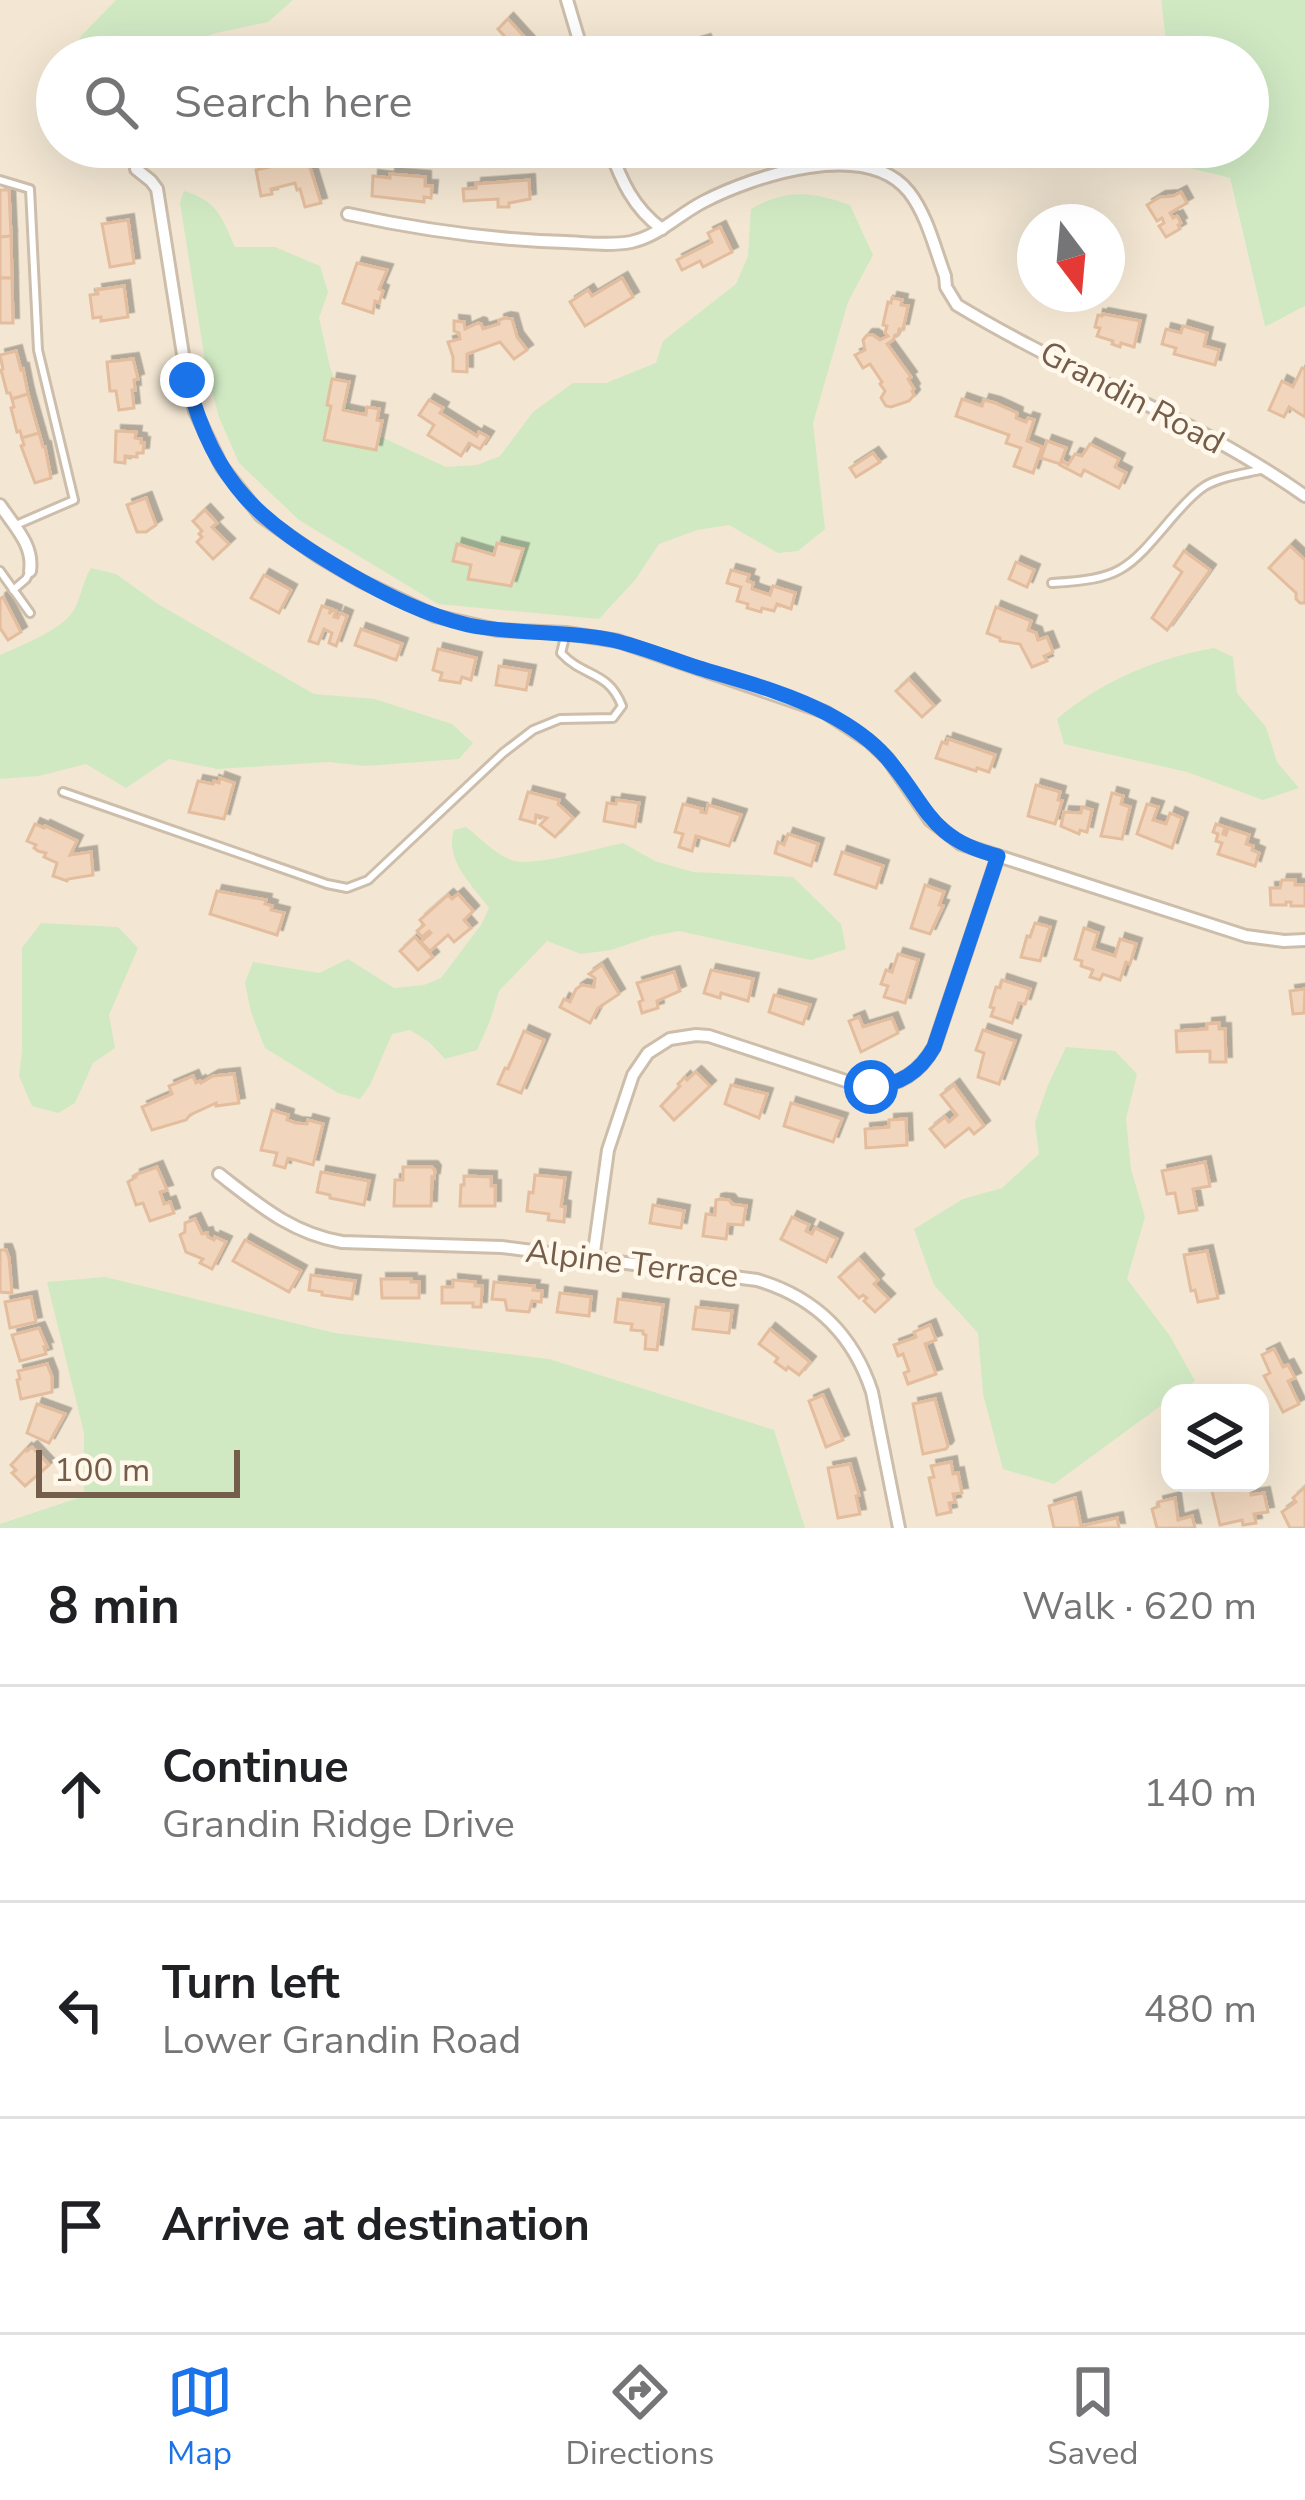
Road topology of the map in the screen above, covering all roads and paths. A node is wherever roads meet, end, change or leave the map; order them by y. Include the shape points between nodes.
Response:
1 (567, 0) edge
2 (578, 36) edge
3 (618, 168) edge
4 (813, 168) edge
5 (874, 168) edge
6 (136, 170) dead end
7 (0, 180) edge
8 (348, 214) dead end
9 (662, 230) junction
10 (1263, 469) junction
11 (1305, 496) edge
12 (0, 505) edge
13 (14, 526) junction
14 (0, 571) edge
15 (29, 571) joint
16 (1052, 584) dead end
17 (13, 590) junction
18 (30, 613) dead end
19 (566, 633) junction
20 (63, 792) dead end
21 (998, 856) junction
22 (1305, 940) edge
23 (220, 1174) dead end
24 (593, 1259) junction
25 (899, 1528) edge

1 - 2 street
3 - 9 street via 633,202
4 - 9 street, Grandin Road via 760,178
5 - 10 street, Grandin Road via 912,195 957,304
6 - 19 street via 157,189 195,411 222,467 261,516 424,611 496,630
7 - 13 lane via 30,189 38,350 74,500
8 - 9 street via 511,241 616,244
10 - 11 street, Grandin Road
10 - 16 lane via 1190,497 1123,570
12 - 13 street
13 - 15 street via 32,557
14 - 17 lane
15 - 17 lane
17 - 18 lane
19 - 20 lane via 561,652 616,689 622,706 613,718 560,719 533,730 368,880 347,888
19 - 21 street via 618,641 825,712 888,759 945,833
21 - 22 street via 1246,936
21 - 24 street via 934,1047 909,1077 858,1085 709,1036 670,1039 648,1053 608,1150
23 - 24 street, Alpine Terrace via 272,1216 323,1239
24 - 25 street, Alpine Terrace via 757,1280 825,1314 872,1391

